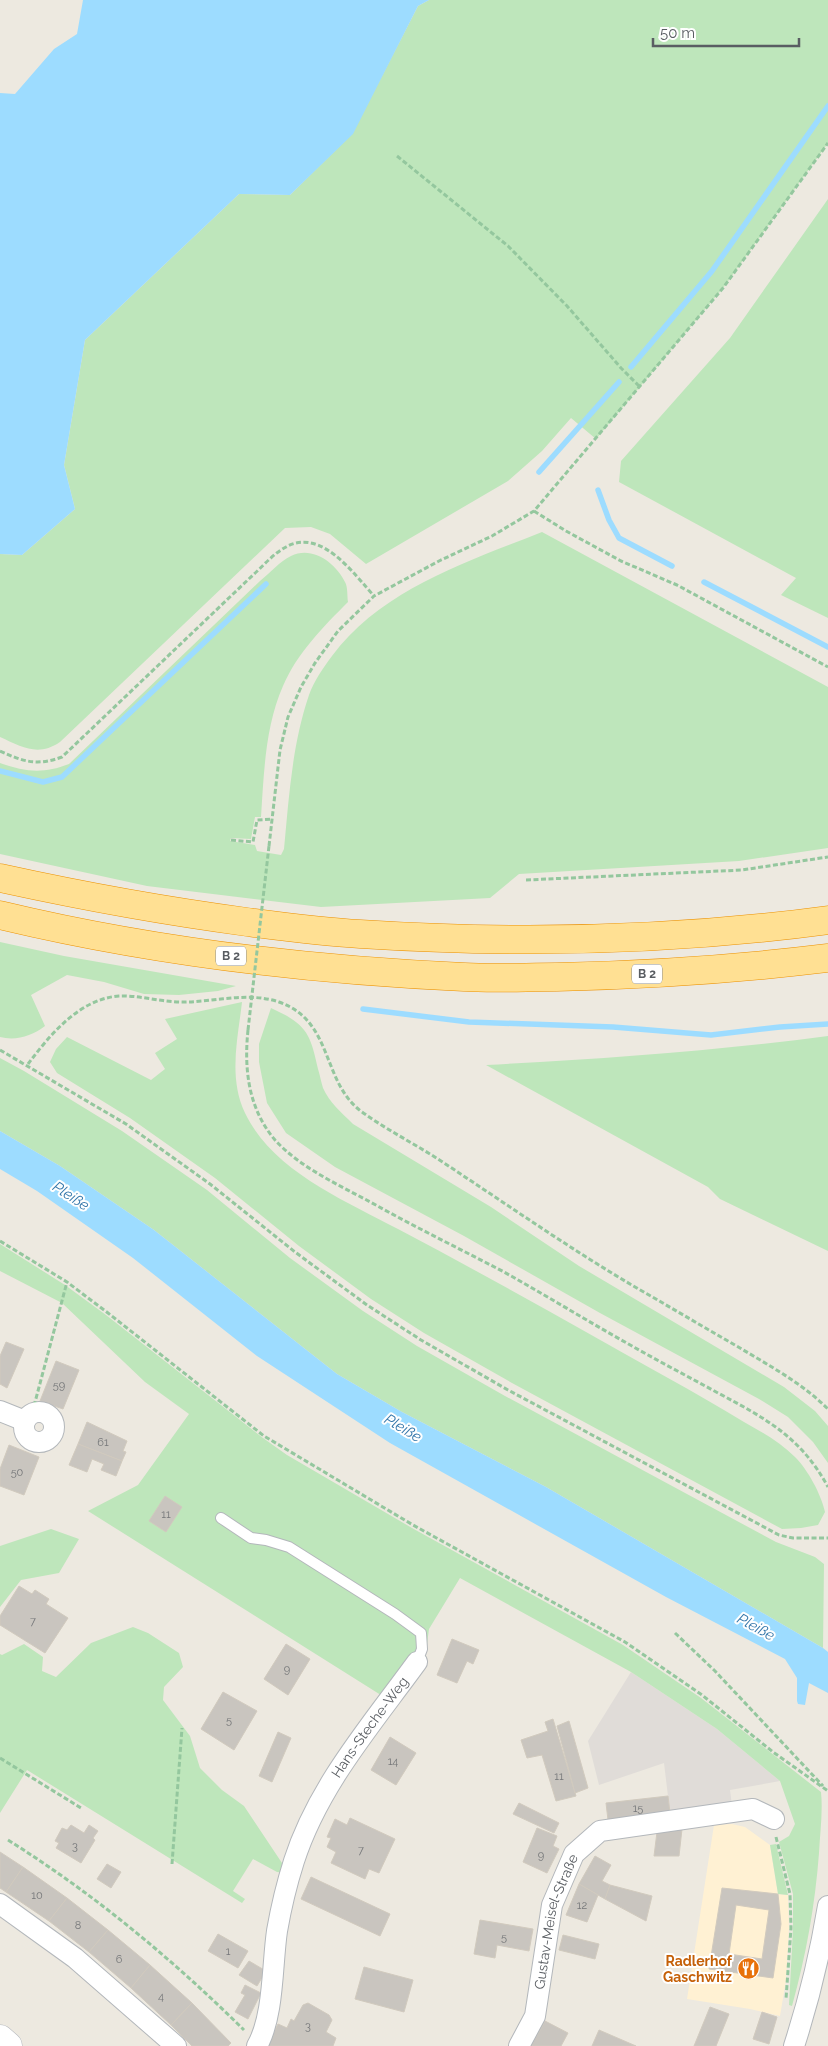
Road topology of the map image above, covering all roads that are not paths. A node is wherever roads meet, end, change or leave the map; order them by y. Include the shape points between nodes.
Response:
1 (0, 878) edge
2 (0, 915) edge
3 (828, 920) edge
4 (828, 958) edge
5 (0, 1411) edge
6 (29, 1417) road end
7 (221, 1518) dead end
8 (417, 1662) joint
9 (774, 1819) road end
10 (0, 1904) edge
11 (828, 1906) edge
12 (0, 2039) edge
13 (258, 2044) edge
14 (8, 2046) edge
15 (176, 2046) edge
16 (519, 2046) edge
17 (794, 2046) edge

1 - 3 highway via 169,912 358,934 530,940 693,934
2 - 4 highway, B 2 via 160,948 309,966 465,978 688,972
5 - 6 street
7 - 8 lane, Hans-Steche-Weg via 251,1538 289,1547 421,1633 422,1648
8 - 13 street, Hans-Steche-Weg via 335,1775 313,1813 294,1861 277,1930 266,2022
9 - 16 street, Gustav-Meisel-Straße via 753,1809 600,1831 574,1854 552,1905 535,2016
10 - 15 street via 75,1958
11 - 17 street via 808,2003
12 - 14 main road

